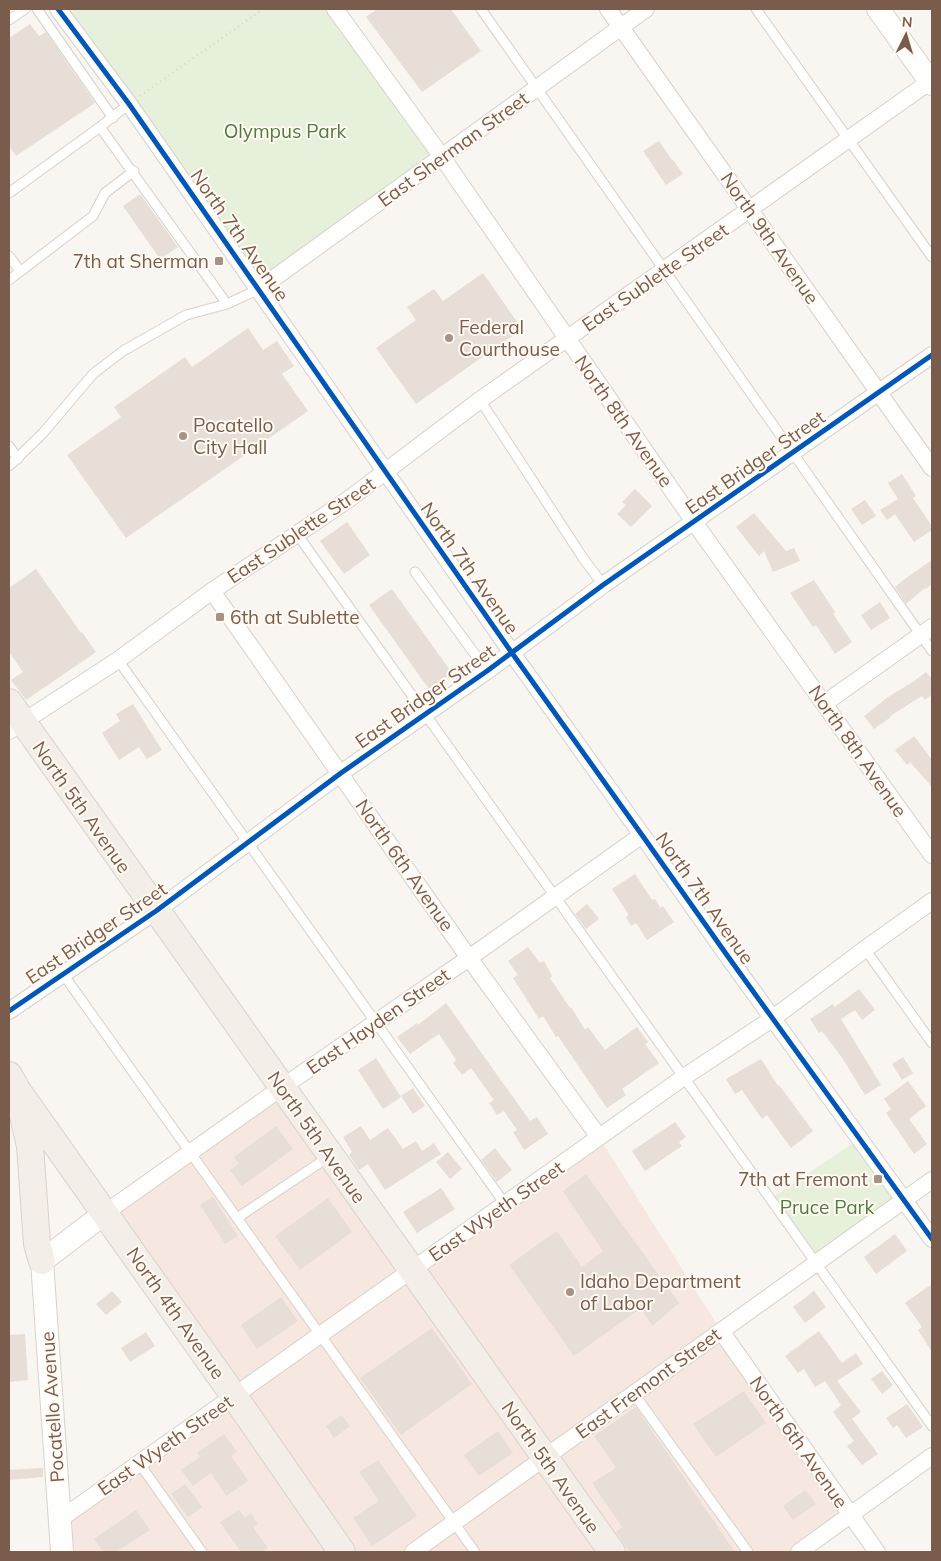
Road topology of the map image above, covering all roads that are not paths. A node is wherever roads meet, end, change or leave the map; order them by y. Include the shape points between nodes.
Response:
1 (25, 9) edge
2 (37, 9) edge
3 (58, 9) edge
4 (335, 9) edge
5 (481, 9) edge
6 (608, 9) edge
7 (646, 9) edge
8 (756, 9) edge
9 (878, 9) edge
10 (9, 20) edge
11 (621, 27) junction
12 (932, 82) edge
13 (536, 88) junction
14 (129, 104) junction
15 (114, 118) junction
16 (100, 127) junction
17 (849, 140) junction
18 (442, 156) junction
19 (134, 172) junction
20 (9, 192) edge
21 (750, 210) junction
22 (9, 256) edge
23 (932, 257) edge
24 (665, 270) junction
25 (20, 271) junction
26 (9, 280) edge
27 (259, 289) junction
28 (227, 304) junction
29 (567, 340) junction
30 (932, 355) edge
31 (880, 393) junction
32 (480, 400) junction
33 (9, 446) edge
34 (793, 453) junction
35 (18, 459) junction
36 (9, 466) edge
37 (932, 468) edge
38 (385, 472) junction
39 (694, 522) junction
40 (297, 534) junction
41 (415, 572) dead end
42 (604, 585) junction
43 (212, 591) junction
44 (927, 631) edge
45 (932, 651) edge
46 (512, 653) junction
47 (118, 660) junction
48 (487, 672) junction
49 (825, 703) junction
50 (426, 715) junction
51 (13, 718) edge
52 (341, 773) junction
53 (642, 834) junction
54 (248, 843) junction
55 (932, 855) edge
56 (556, 897) junction
57 (932, 901) edge
58 (156, 911) junction
59 (865, 949) junction
60 (469, 958) junction
61 (63, 974) junction
62 (9, 1011) edge
63 (772, 1019) junction
64 (376, 1023) junction
65 (932, 1044) edge
66 (684, 1077) junction
67 (14, 1083) edge
68 (281, 1088) junction
69 (600, 1137) junction
70 (190, 1153) junction
71 (330, 1156) junction
72 (932, 1180) edge
73 (905, 1199) junction
74 (505, 1204) junction
75 (104, 1213) junction
76 (237, 1218) junction
77 (932, 1239) edge
78 (42, 1261) junction
79 (816, 1263) junction
80 (412, 1270) junction
81 (721, 1331) junction
82 (320, 1335) junction
83 (634, 1394) junction
84 (234, 1396) junction
85 (932, 1426) edge
86 (932, 1456) edge
87 (545, 1458) junction
88 (139, 1464) junction
89 (851, 1516) junction
90 (59, 1520) junction
91 (454, 1523) junction
92 (62, 1552) edge
93 (202, 1552) edge
94 (342, 1552) edge
95 (413, 1552) edge
96 (475, 1552) edge
97 (612, 1552) edge
98 (748, 1552) edge
99 (799, 1552) edge
100 (877, 1552) edge

1 - 10 lane
2 - 15 lane
3 - 14 street, North 7th Avenue
4 - 18 street, North 8th Avenue
5 - 13 lane
6 - 11 street, North 9th Avenue
7 - 11 street, East Sherman Street
8 - 17 lane
9 - 12 street
11 - 13 street, East Sherman Street
11 - 21 street, North 9th Avenue
12 - 17 street, East Sublette Street
13 - 18 street, East Sherman Street
13 - 24 lane
14 - 15 lane
14 - 27 street, North 7th Avenue
15 - 16 lane
16 - 19 lane
16 - 20 lane
17 - 21 street, East Sublette Street
17 - 23 lane
18 - 27 street, East Sherman Street
18 - 29 street, North 8th Avenue
19 - 25 lane via 105,193 93,216
19 - 28 lane
21 - 24 street, East Sublette Street
21 - 31 street, North 9th Avenue
22 - 25 lane
24 - 29 street, East Sublette Street
24 - 34 lane
25 - 26 lane
27 - 28 lane
27 - 38 street, North 7th Avenue
28 - 35 lane via 186,315 154,332 93,374
29 - 32 street, East Sublette Street
29 - 39 street, North 8th Avenue
30 - 31 street, East Bridger Street
31 - 34 street, East Bridger Street
31 - 37 street, North 9th Avenue
32 - 38 street, East Sublette Street
32 - 42 lane
33 - 35 lane
34 - 39 street, East Bridger Street
34 - 44 lane
35 - 36 lane
38 - 40 street, East Sublette Street
38 - 46 street, North 7th Avenue
39 - 42 street, East Bridger Street
39 - 49 street, North 8th Avenue
40 - 43 street, East Sublette Street
40 - 50 lane
41 - 48 lane
42 - 46 street, East Bridger Street
43 - 47 street, East Sublette Street
43 - 52 street, North 6th Avenue
44 - 45 lane
44 - 49 street
46 - 48 street, East Bridger Street
46 - 53 street, North 7th Avenue
47 - 51 street, East Sublette Street
47 - 54 lane
48 - 50 street, East Bridger Street
49 - 55 street, North 8th Avenue
50 - 52 street, East Bridger Street
50 - 56 lane
51 - 58 main road, North 5th Avenue
52 - 54 street, East Bridger Street
52 - 60 street, North 6th Avenue
53 - 56 street, East Hayden Street
53 - 63 street, North 7th Avenue
54 - 58 street, East Bridger Street
54 - 64 lane
56 - 60 street, East Hayden Street
56 - 66 lane
57 - 59 street, East Wyeth Street
58 - 61 street, East Bridger Street
58 - 68 main road, North 5th Avenue
59 - 63 street, East Wyeth Street
59 - 65 lane
60 - 64 street, East Hayden Street
60 - 69 street, North 6th Avenue
61 - 62 street, East Bridger Street
61 - 70 lane
63 - 66 street, East Wyeth Street
63 - 73 street, North 7th Avenue
64 - 68 street, East Hayden Street
64 - 74 lane
66 - 69 street, East Wyeth Street
66 - 79 lane
67 - 75 main road, North 4th Avenue
67 - 78 main road via 30,1146 37,1244
68 - 70 street, East Hayden Street
68 - 71 main road, North 5th Avenue
69 - 74 street, East Wyeth Street
70 - 75 street, East Hayden Street
70 - 76 lane
71 - 76 lane
71 - 80 main road, North 5th Avenue
72 - 73 street, East Fremont Street
73 - 77 street, North 7th Avenue
73 - 79 street, East Fremont Street
74 - 80 street, East Wyeth Street
75 - 78 street, East Hayden Street
75 - 84 main road, North 4th Avenue
76 - 82 lane
78 - 90 street, Pocatello Avenue
79 - 81 street, East Fremont Street
79 - 85 lane
80 - 82 street, East Wyeth Street
80 - 87 main road, North 5th Avenue
81 - 83 street, East Fremont Street
81 - 89 street, North 6th Avenue
82 - 84 street, East Wyeth Street
82 - 91 lane
83 - 87 street, East Fremont Street
83 - 98 lane
84 - 88 street, East Wyeth Street
84 - 94 main road, North 4th Avenue
86 - 89 street
87 - 91 street, East Fremont Street
87 - 97 main road, North 5th Avenue
88 - 90 street, East Wyeth Street
88 - 93 lane
89 - 99 street
89 - 100 street, North 6th Avenue
90 - 92 street, Pocatello Avenue
91 - 95 street, East Fremont Street
91 - 96 lane

